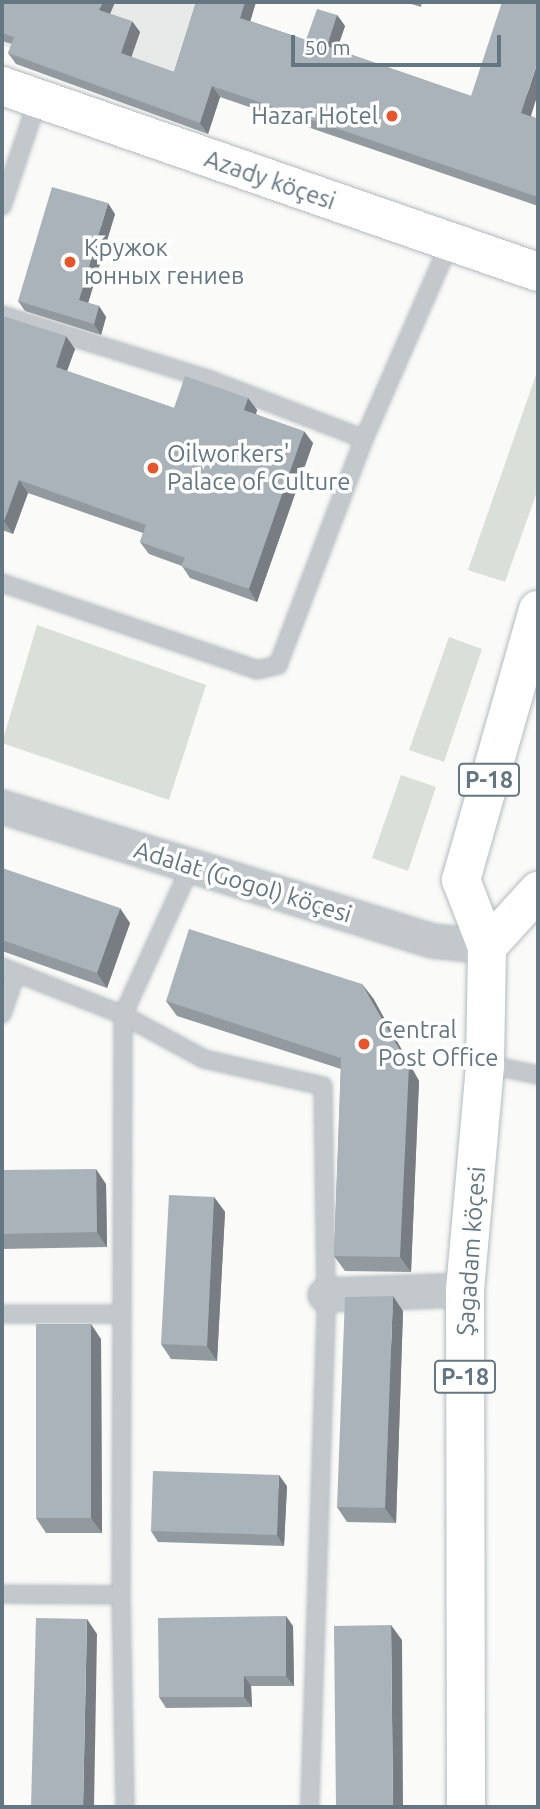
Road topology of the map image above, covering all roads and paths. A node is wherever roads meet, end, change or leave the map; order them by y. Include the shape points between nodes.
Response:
1 (2, 86) edge
2 (38, 99) junction
3 (2, 206) edge
4 (450, 242) junction
5 (538, 272) edge
6 (2, 315) edge
7 (364, 439) junction
8 (2, 583) edge
9 (538, 610) edge
10 (2, 807) edge
11 (191, 866) junction
12 (538, 891) edge
13 (487, 947) junction
14 (9, 970) edge
15 (2, 1014) edge
16 (123, 1015) junction
17 (485, 1064) junction
18 (538, 1075) edge
19 (465, 1290) junction
20 (326, 1295) junction
21 (2, 1314) edge
22 (122, 1314) junction
23 (2, 1594) edge
24 (121, 1595) junction
25 (125, 1807) edge
26 (310, 1807) edge
27 (466, 1807) edge

1 - 2 main road, Azady köçesi
2 - 3 lane
2 - 4 main road, Azady köçesi
4 - 5 main road, Azady köçesi
4 - 7 lane
6 - 7 lane via 208,379
7 - 8 lane via 290,645 268,672
9 - 13 main road, Şagadam köçesi / P-18 via 461,880
10 - 11 street, Adalat (Gogol) köçesi
11 - 13 street, Adalat (Gogol) köçesi via 433,941
11 - 16 lane
12 - 13 main road
13 - 17 main road, Şagadam köçesi / P-18
14 - 15 lane
14 - 16 lane
16 - 20 lane via 204,1059 323,1087
16 - 22 lane
17 - 18 lane
17 - 19 main road, Şagadam köçesi / P-18
19 - 20 street
19 - 27 main road, Şagadam köçesi / P-18
20 - 26 lane
21 - 22 lane
22 - 24 lane
23 - 24 lane
24 - 25 lane

